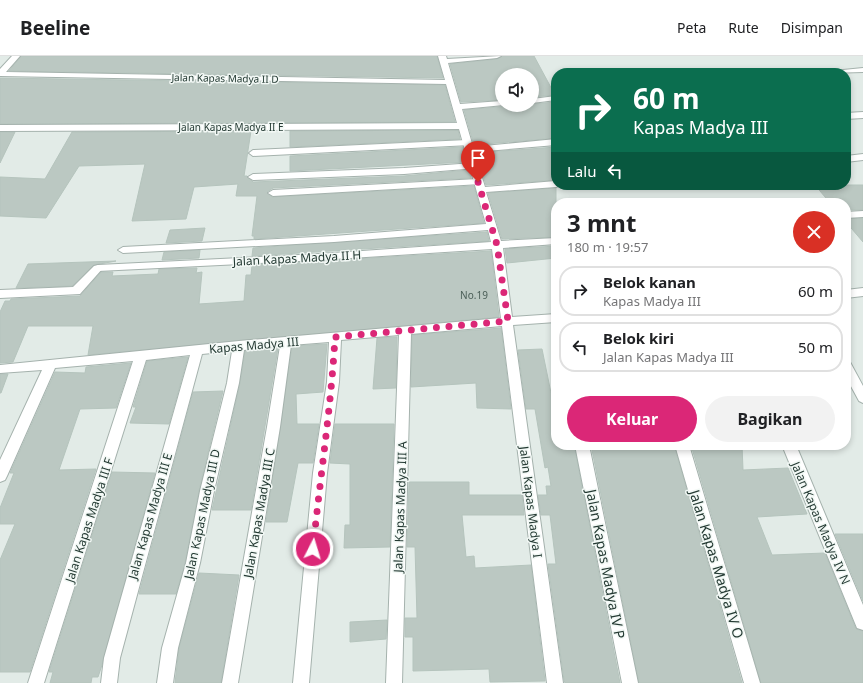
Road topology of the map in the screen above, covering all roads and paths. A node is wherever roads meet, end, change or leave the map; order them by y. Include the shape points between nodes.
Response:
1 (16, 56) edge
2 (497, 56) edge
3 (443, 58) edge
4 (863, 70) edge
5 (851, 71) edge
6 (0, 74) edge
7 (450, 82) junction
8 (551, 98) edge
9 (539, 99) edge
10 (495, 104) edge
11 (457, 107) junction
12 (863, 115) edge
13 (851, 116) edge
14 (462, 126) junction
15 (0, 128) edge
16 (551, 142) edge
17 (468, 147) junction
18 (253, 153) dead end
19 (863, 157) edge
20 (851, 158) edge
21 (474, 166) junction
22 (253, 177) dead end
23 (551, 184) edge
24 (479, 186) junction
25 (273, 193) dead end
26 (863, 214) edge
27 (851, 215) edge
28 (491, 227) junction
29 (551, 241) edge
30 (242, 244) junction
31 (497, 245) junction
32 (123, 250) dead end
33 (240, 261) junction
34 (863, 292) edge
35 (851, 293) edge
36 (0, 294) edge
37 (551, 318) edge
38 (508, 321) junction
39 (405, 331) junction
40 (335, 337) junction
41 (286, 342) junction
42 (239, 345) junction
43 (197, 350) junction
44 (141, 356) junction
45 (51, 364) junction
46 (0, 369) edge
47 (851, 375) edge
48 (863, 398) edge
49 (583, 450) edge
50 (683, 450) edge
51 (790, 450) edge
52 (0, 476) edge
53 (863, 623) edge
54 (36, 683) edge
55 (108, 683) edge
56 (164, 683) edge
57 (230, 683) edge
58 (301, 683) edge
59 (394, 683) edge
60 (555, 683) edge
61 (630, 683) edge
62 (752, 683) edge

1 - 6 street
2 - 3 street
3 - 7 street, Jalan Kapas Madya I
4 - 5 street
6 - 7 street, Jalan Kapas Madya II D
7 - 11 street, Jalan Kapas Madya I
8 - 9 street
10 - 11 street
11 - 14 street, Jalan Kapas Madya I
12 - 13 street
14 - 15 street, Jalan Kapas Madya II E
14 - 17 street, Jalan Kapas Madya I
16 - 17 street
17 - 18 street
17 - 21 street, Jalan Kapas Madya I
19 - 20 street
21 - 22 street
21 - 24 street, Jalan Kapas Madya I
23 - 24 street
24 - 25 street
24 - 28 street, Jalan Kapas Madya I
26 - 27 street
28 - 30 street, Jalan Kapas Madya II H
28 - 31 street, Jalan Kapas Madya I
29 - 31 street, Jalan Kapas Madya II H
30 - 32 street, Jalan Kapas Madya II H
30 - 33 street
31 - 33 street, Jalan Kapas Madya II H
31 - 38 street, Jalan Kapas Madya I
33 - 36 street, Jalan Kapas Madya II H via 98,268 76,291
34 - 35 street
37 - 38 street, Kapas Madya III
38 - 39 street, Kapas Madya III
38 - 60 street, Jalan Kapas Madya I
39 - 40 street, Kapas Madya III
39 - 59 street, Jalan Kapas Madya III A
40 - 41 street, Kapas Madya III
40 - 58 street via 333,382 320,473
41 - 42 street, Kapas Madya III
41 - 57 street, Jalan Kapas Madya III C via 276,419
42 - 43 street, Kapas Madya III
42 - 56 street, Jalan Kapas Madya III D via 233,383
43 - 44 street, Kapas Madya III
43 - 55 street, Jalan Kapas Madya III E via 132,580
44 - 45 street, Kapas Madya III
44 - 54 street, Jalan Kapas Madya III F
45 - 46 street, Kapas Madya III
45 - 52 street
47 - 48 street
49 - 61 street, Jalan Kapas Madya IV P
50 - 62 street, Jalan Kapas Madya IV O
51 - 53 street, Jalan Kapas Madya IV N

